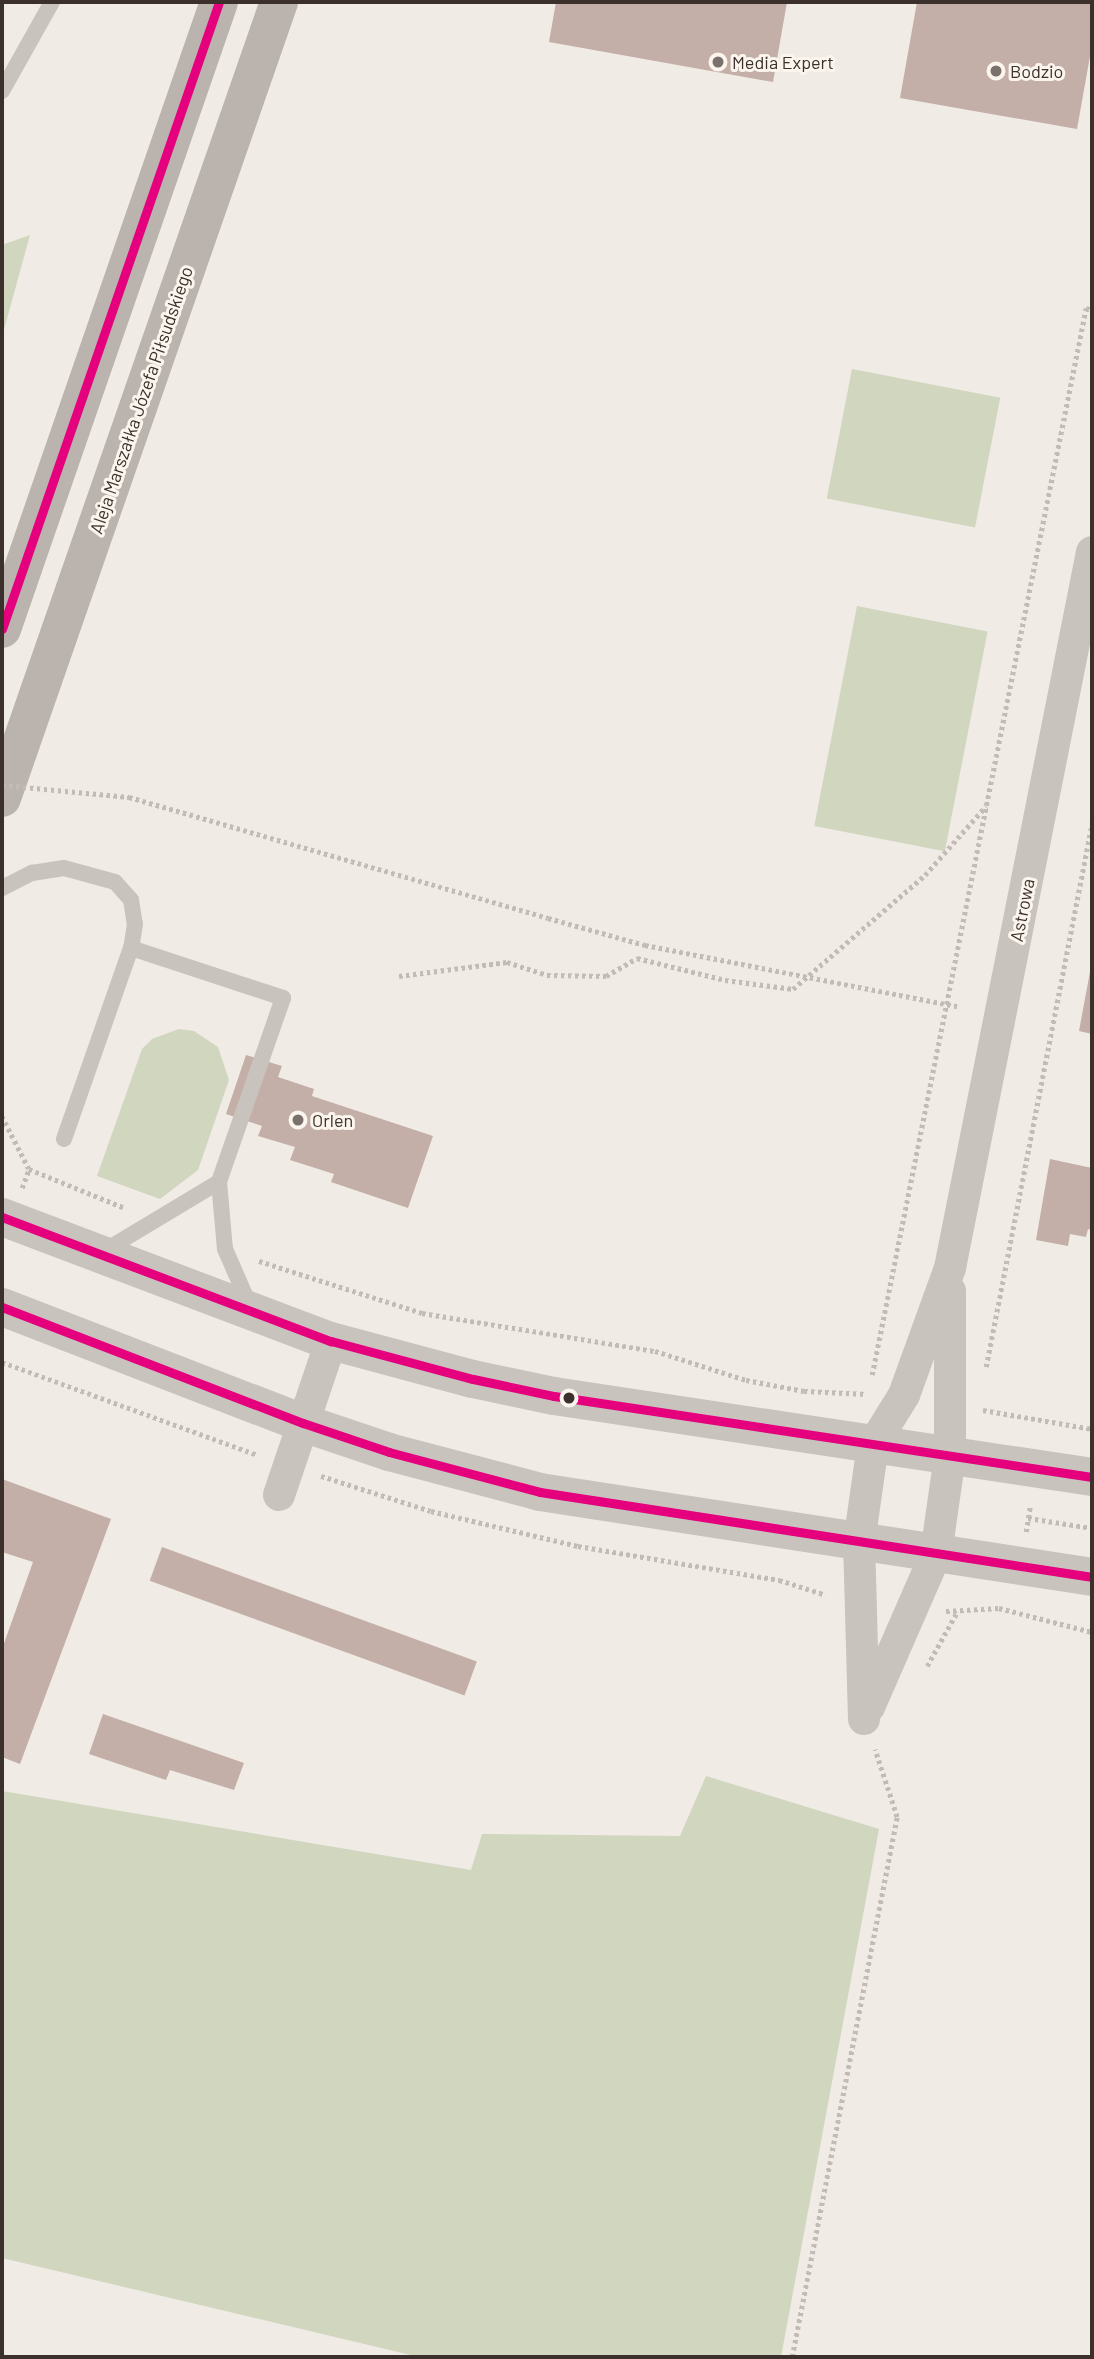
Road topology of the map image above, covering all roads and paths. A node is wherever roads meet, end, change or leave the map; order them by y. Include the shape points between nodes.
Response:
1 (52, 2) edge
2 (219, 2) edge
3 (279, 2) edge
4 (2, 91) edge
5 (1092, 310) edge
6 (1092, 552) edge
7 (2, 629) edge
8 (2, 785) edge
9 (2, 798) edge
10 (987, 805) junction
11 (1092, 823) edge
12 (2, 888) edge
13 (131, 948) junction
14 (399, 975) dead end
15 (808, 977) junction
16 (947, 1004) junction
17 (957, 1006) dead end
18 (2, 1116) edge
19 (64, 1139) dead end
20 (219, 1182) junction
21 (134, 1212) dead end
22 (2, 1217) edge
23 (99, 1254) junction
24 (245, 1256) dead end
25 (950, 1268) junction
26 (2, 1307) edge
27 (252, 1312) junction
28 (331, 1341) junction
29 (2, 1362) edge
30 (986, 1369) dead end
31 (869, 1394) junction
32 (904, 1395) junction
33 (981, 1396) dead end
34 (1042, 1422) junction
35 (303, 1423) junction
36 (1092, 1429) edge
37 (873, 1445) junction
38 (261, 1456) dead end
39 (950, 1456) junction
40 (1036, 1468) junction
41 (308, 1472) dead end
42 (1092, 1477) edge
43 (279, 1495) dead end
44 (1028, 1518) junction
45 (1092, 1528) edge
46 (859, 1543) junction
47 (936, 1554) junction
48 (1021, 1567) junction
49 (1092, 1577) edge
50 (863, 1600) junction
51 (910, 1606) junction
52 (1014, 1611) junction
53 (1092, 1632) edge
54 (864, 1719) junction
55 (792, 2357) edge

1 - 4 lane
2 - 7 main road
3 - 9 main road, Aleja Marszałka Józefa Piłsudskiego
5 - 10 path via 1086,308
6 - 25 street, Astrowa
8 - 15 path, bridge via 129,797 645,945
10 - 15 path via 925,875
10 - 16 path
11 - 30 path
12 - 13 lane via 32,873 64,868 115,882 131,900 135,924
13 - 19 lane
13 - 20 lane via 283,998
14 - 15 path via 507,962 547,975 606,976 637,958 725,980 793,989
15 - 16 path
16 - 17 path
16 - 31 path
18 - 21 path via 29,1169
20 - 23 lane
20 - 27 lane via 225,1249
22 - 23 street
23 - 27 street
24 - 31 path via 422,1313 655,1351 746,1380 804,1391
25 - 32 street, Astrowa
25 - 39 street, Astrowa
26 - 35 street
27 - 28 street
28 - 35 street
28 - 37 street via 554,1396
29 - 38 path
31 - 32 path
32 - 37 street, Astrowa
33 - 34 path via 978,1409
34 - 36 path
34 - 40 path
35 - 43 street
35 - 46 street via 389,1452 540,1492
37 - 39 street
37 - 46 street, Astrowa
39 - 40 street
39 - 47 street, Astrowa
40 - 42 street
40 - 44 path
41 - 50 path via 431,1511 578,1546 779,1580 820,1595
44 - 45 path
44 - 48 path
46 - 47 street
46 - 50 street, Astrowa
47 - 48 street
47 - 51 street, Astrowa
48 - 49 street
48 - 52 path
50 - 54 street, Astrowa
51 - 52 path via 957,1612
51 - 54 street, Astrowa
52 - 53 path
54 - 55 path via 897,1817

